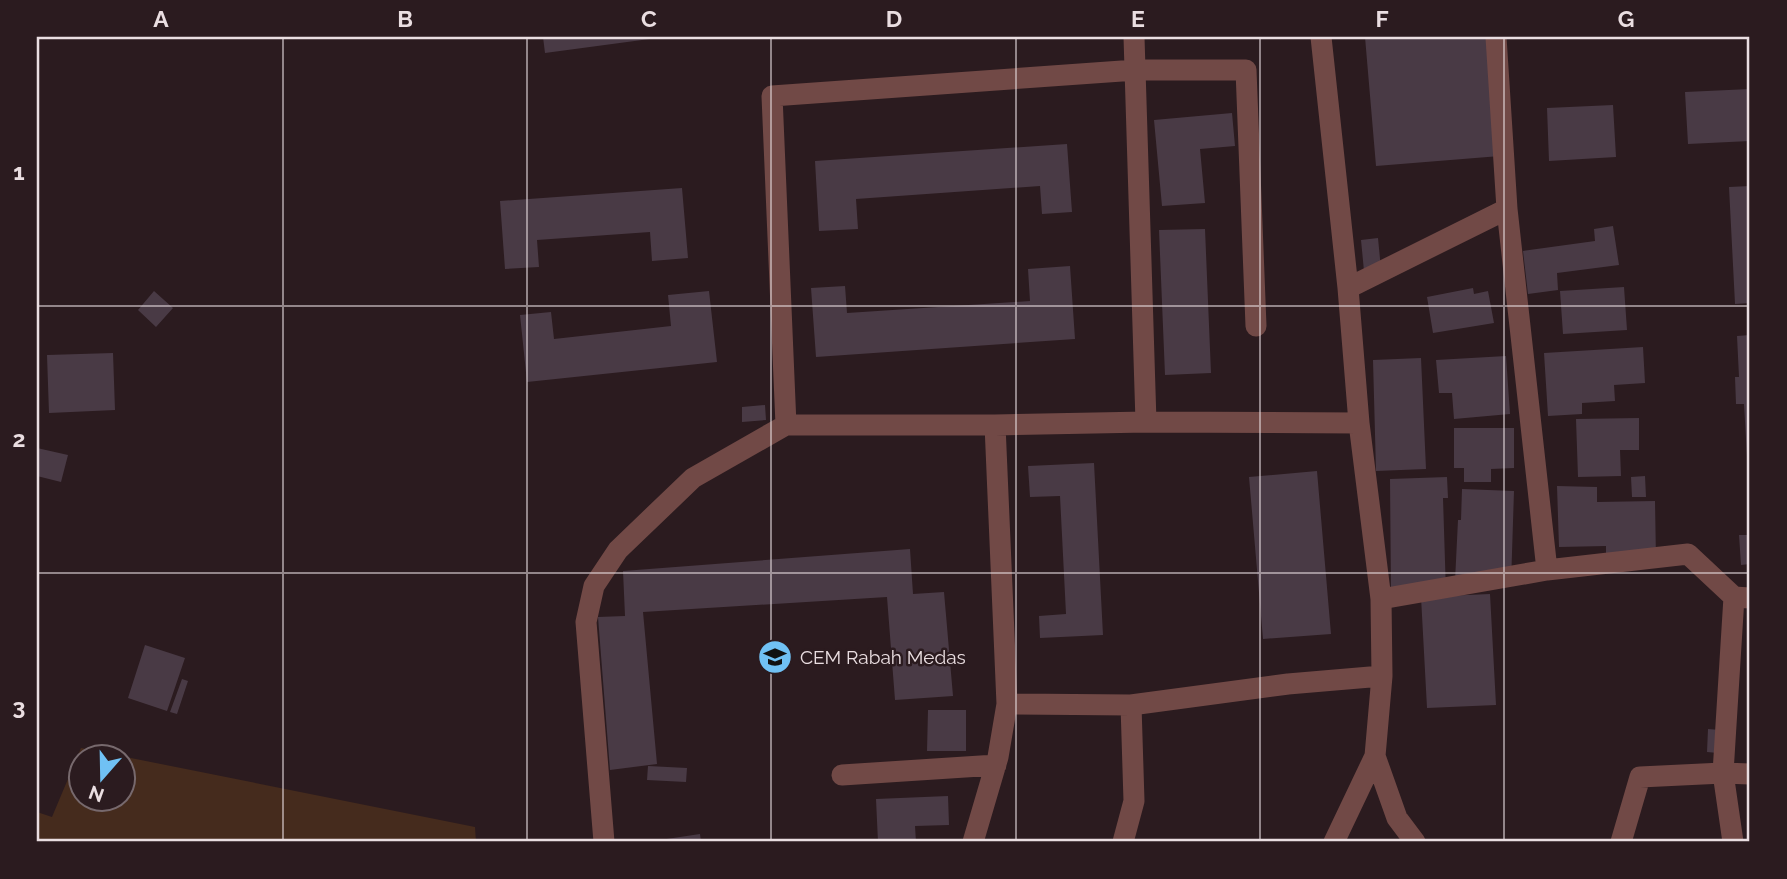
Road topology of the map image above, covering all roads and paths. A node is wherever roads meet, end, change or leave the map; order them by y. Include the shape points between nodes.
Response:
1 (1134, 37) edge
2 (1321, 37) edge
3 (1496, 37) edge
4 (1136, 70) junction
5 (1507, 209) junction
6 (1348, 288) junction
7 (1256, 326) dead end
8 (1146, 422) junction
9 (1359, 422) junction
10 (786, 425) junction
11 (995, 425) junction
12 (1547, 570) junction
13 (1742, 598) edge
14 (1381, 599) junction
15 (1382, 676) junction
16 (1007, 704) junction
17 (1131, 705) junction
18 (1375, 756) junction
19 (996, 765) junction
20 (1723, 773) junction
21 (1750, 774) edge
22 (842, 775) dead end
23 (604, 842) edge
24 (973, 842) edge
25 (1123, 842) edge
26 (1334, 842) edge
27 (1415, 842) edge
28 (1621, 842) edge
29 (1733, 842) edge

1 - 4 street
2 - 6 street
3 - 5 street
4 - 7 street via 1246,70
4 - 8 street
4 - 10 street via 772,96
5 - 6 street
5 - 12 street
6 - 9 street
8 - 9 street
8 - 11 street
9 - 14 street
10 - 11 street
10 - 23 street via 693,478 618,550 594,586 586,622
11 - 16 street
12 - 13 street via 1688,554
12 - 14 street
13 - 20 street
14 - 15 street
15 - 17 street
15 - 18 street
16 - 17 street
16 - 19 street
17 - 25 street via 1134,801
18 - 26 street
18 - 27 street via 1397,818
19 - 22 street
19 - 24 street
20 - 21 street
20 - 28 street via 1640,777
20 - 29 street

